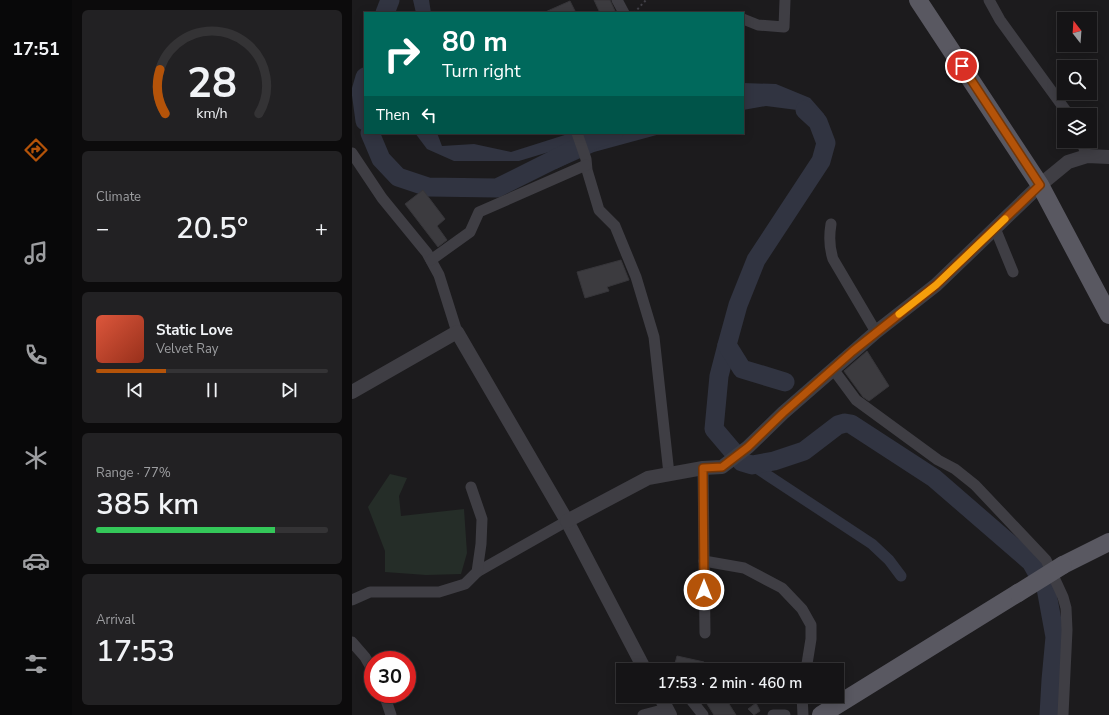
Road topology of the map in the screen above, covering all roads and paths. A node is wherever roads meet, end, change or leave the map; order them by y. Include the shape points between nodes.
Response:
1 (617, 0) edge
2 (646, 0) edge
3 (784, 0) edge
4 (918, 0) edge
5 (989, 0) edge
6 (623, 12) edge
7 (635, 12) edge
8 (744, 19) edge
9 (1064, 108) edge
10 (577, 134) edge
11 (1084, 148) edge
12 (352, 153) edge
13 (1087, 156) junction
14 (1109, 157) edge
15 (586, 162) junction
16 (1040, 185) junction
17 (831, 224) dead end
18 (995, 228) junction
19 (431, 260) junction
20 (1013, 272) dead end
21 (1109, 315) edge
22 (457, 332) junction
23 (876, 332) junction
24 (833, 369) junction
25 (352, 392) edge
26 (703, 468) junction
27 (668, 474) junction
28 (471, 487) dead end
29 (567, 521) junction
30 (1109, 542) edge
31 (704, 561) junction
32 (477, 572) junction
33 (352, 600) edge
34 (705, 633) dead end
35 (352, 642) edge
36 (364, 657) edge
37 (641, 663) edge
38 (807, 663) edge
39 (387, 703) edge
40 (664, 703) edge
41 (694, 703) edge
42 (802, 703) edge
43 (668, 712) edge
44 (391, 715) edge
45 (643, 715) edge
46 (703, 715) edge
47 (773, 715) edge
48 (785, 715) edge
49 (803, 715) edge
50 (821, 715) edge
51 (1063, 715) edge

1 - 6 street
2 - 7 path
3 - 8 street via 784,27 758,25
4 - 16 main road
5 - 9 street via 1000,20
10 - 15 street
11 - 13 street
12 - 19 street via 382,198
13 - 14 street
13 - 16 street via 1068,162
15 - 19 street via 479,212 470,232
15 - 27 street via 599,210 615,226 636,277 654,337
16 - 18 street
16 - 21 main road
17 - 23 street via 829,234 833,259
18 - 20 street
18 - 23 street via 936,285
19 - 22 street via 439,276
22 - 25 street
22 - 29 street
23 - 24 street
24 - 26 street via 748,447 722,467
24 - 51 street via 856,400 974,485 1046,560 1066,608
26 - 27 street
26 - 31 street
27 - 29 street via 648,478
28 - 32 street via 482,519
29 - 32 street
29 - 37 street
30 - 50 main road, bridge via 1063,565
31 - 34 street
31 - 38 street via 744,568 782,588 802,609 811,625
32 - 33 street via 465,584 439,592 370,592
35 - 36 street
39 - 44 street
40 - 43 street
41 - 46 street
42 - 49 street
43 - 45 street
47 - 48 street

